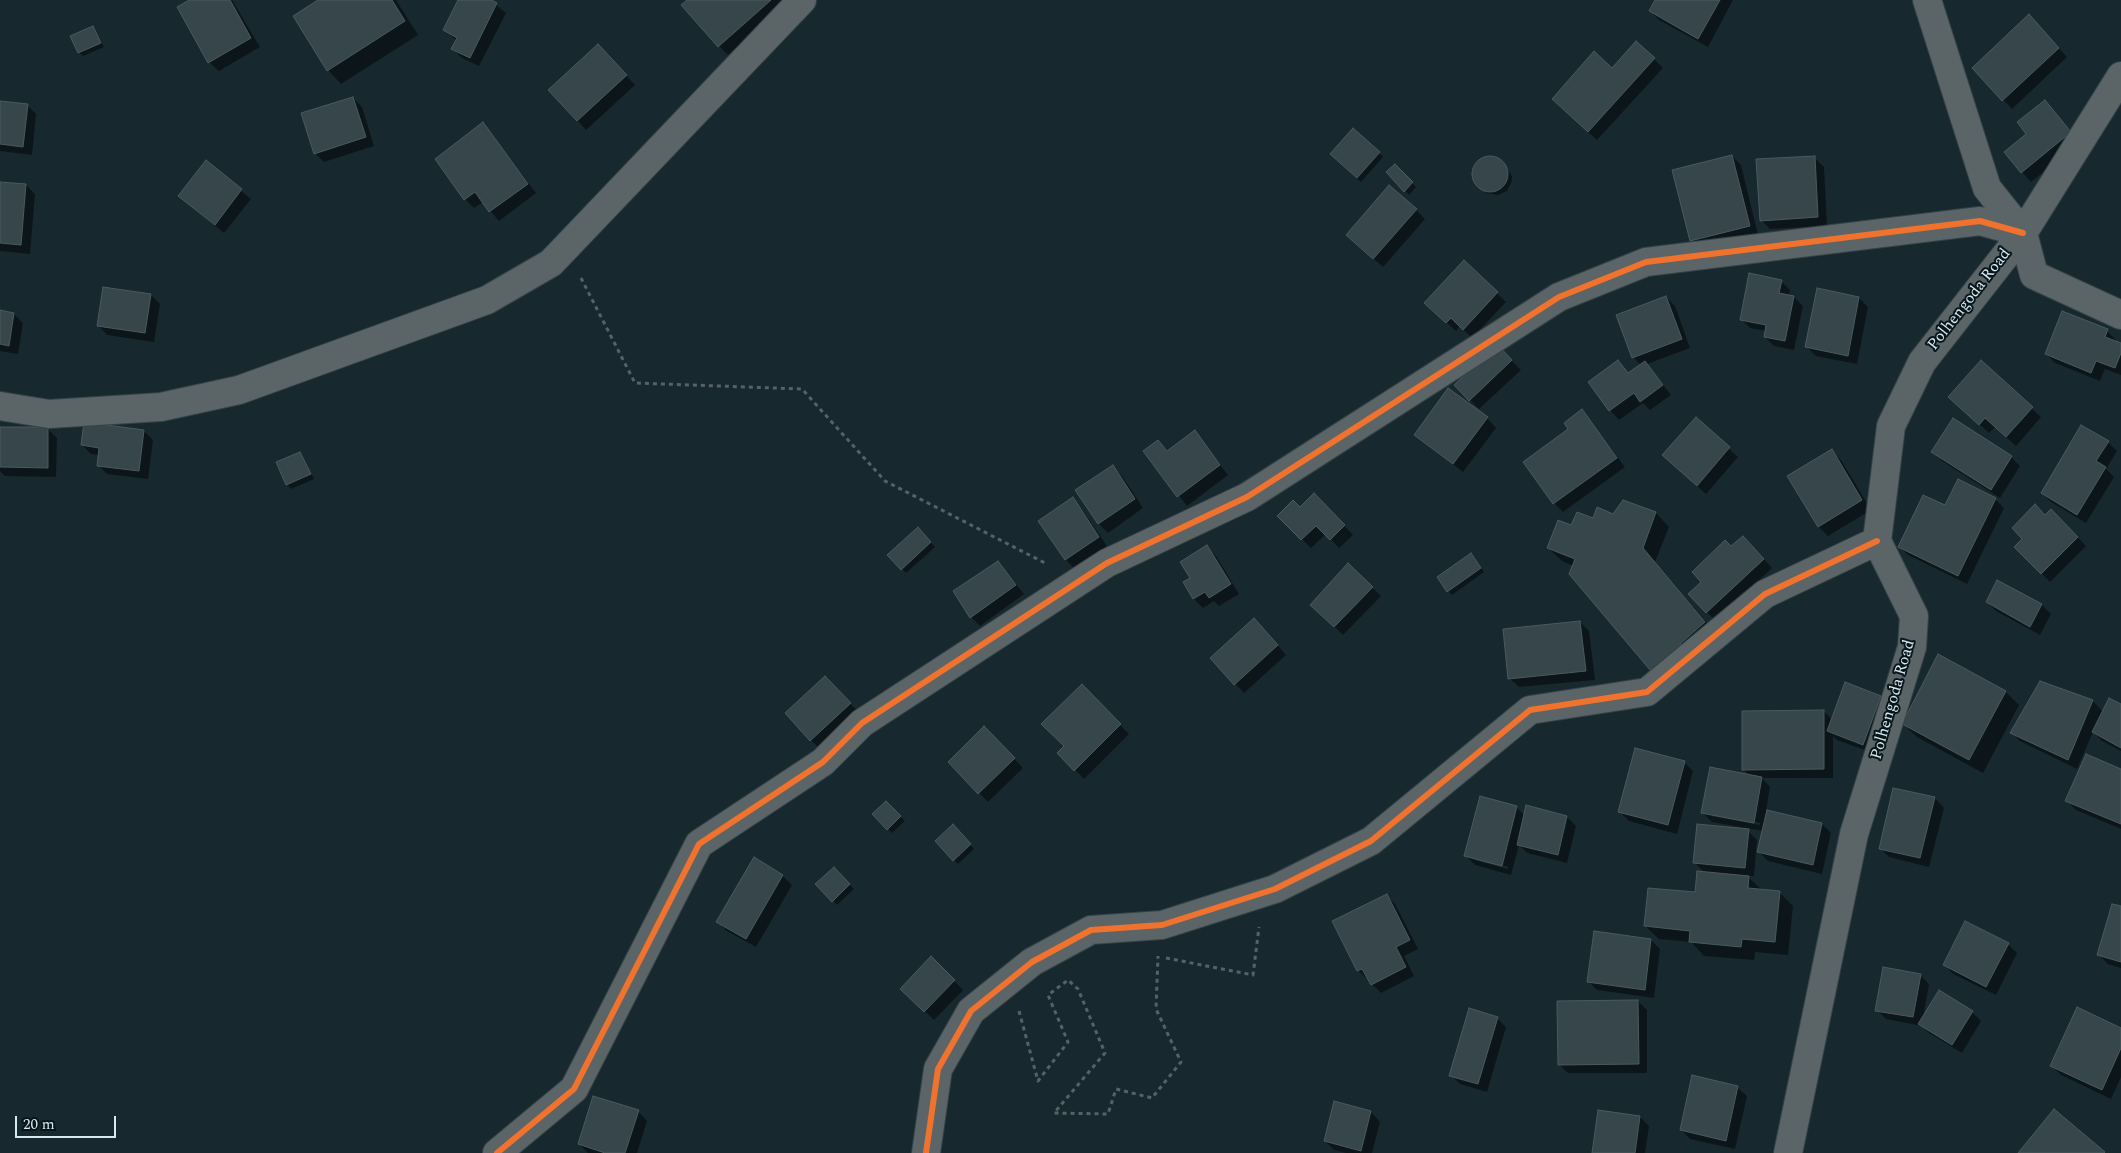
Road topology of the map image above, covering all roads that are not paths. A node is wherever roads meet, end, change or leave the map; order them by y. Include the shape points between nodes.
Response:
1 (802, 0) edge
2 (1927, 0) edge
3 (2121, 76) edge
4 (2023, 233) junction
5 (2121, 315) edge
6 (0, 406) edge
7 (1877, 541) junction
8 (497, 1153) edge
9 (926, 1153) edge
10 (1788, 1153) edge

1 - 6 street via 552,263 487,300 239,390 152,408 49,414
2 - 4 street via 1987,188
3 - 4 street, Polhengoda Road
4 - 5 street via 2034,275
4 - 7 street, Polhengoda Road via 1922,362 1891,426
4 - 8 street via 1980,221 1646,262 1559,297 1247,497 1107,564 862,723 823,762 699,844 574,1089
7 - 9 street via 1765,594 1647,692 1530,710 1370,841 1275,889 1162,925 1091,930 1032,962 971,1011 938,1069
7 - 10 street, Polhengoda Road via 1914,616 1912,647 1854,834

